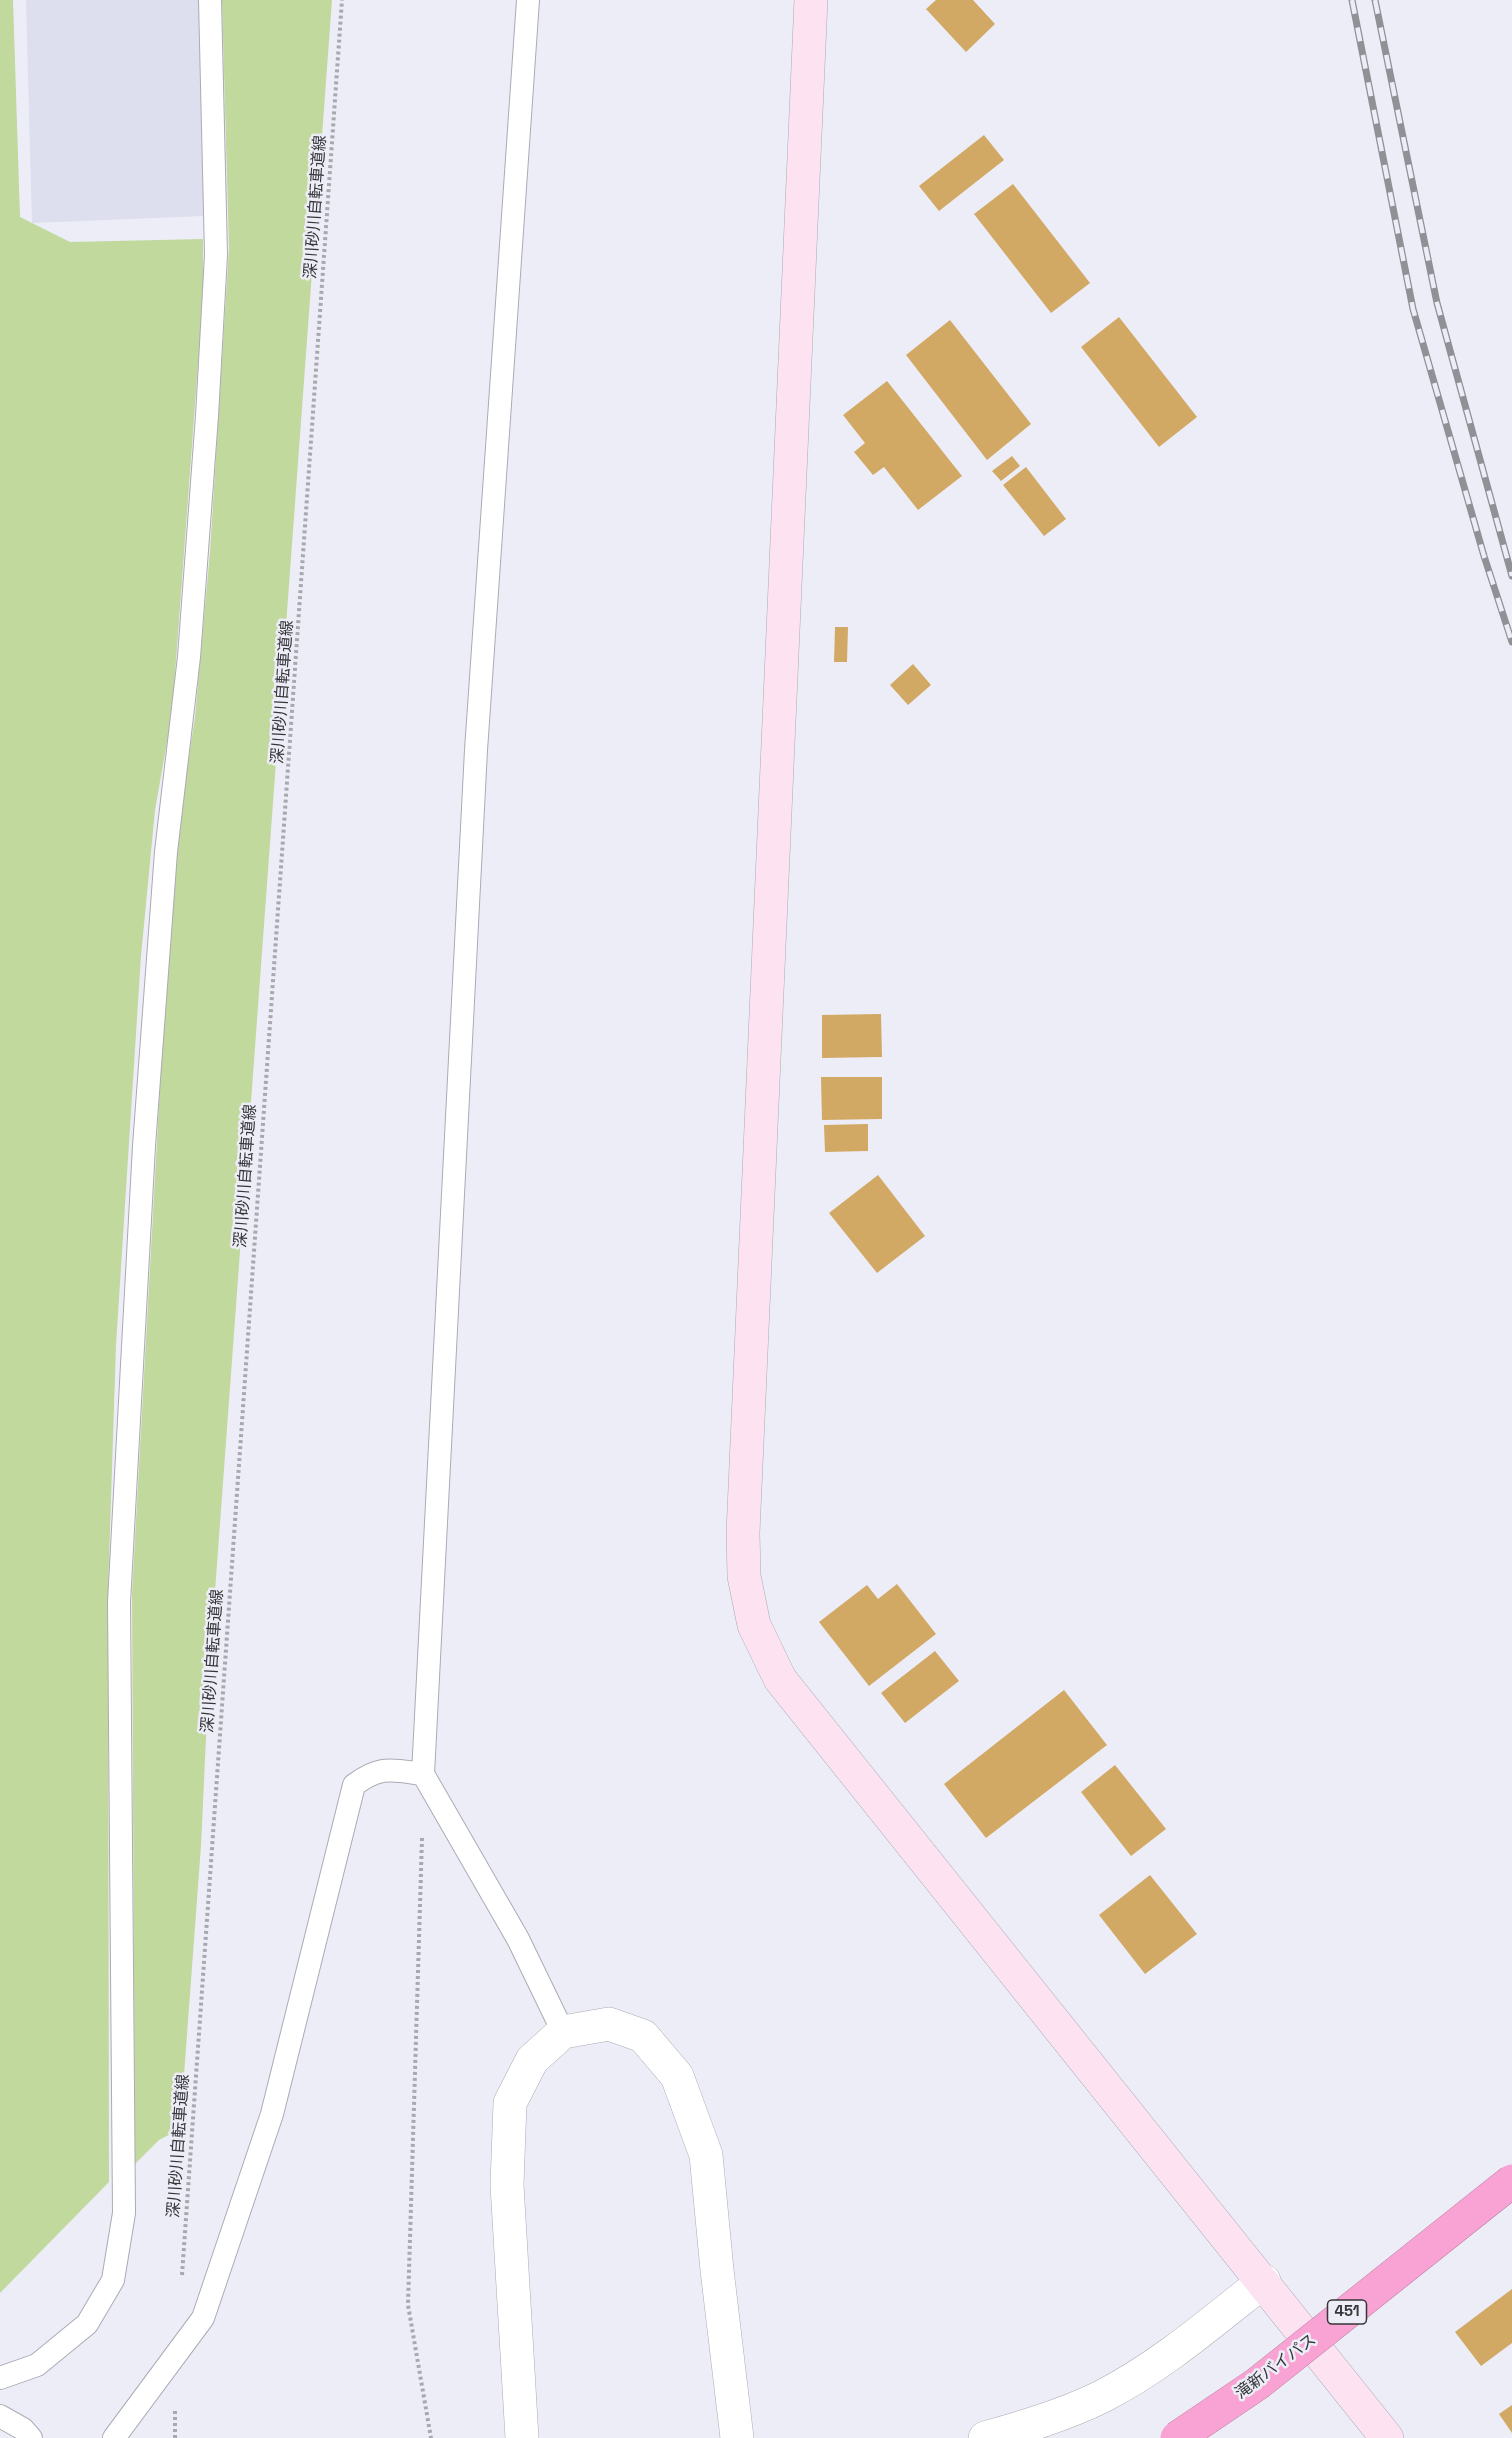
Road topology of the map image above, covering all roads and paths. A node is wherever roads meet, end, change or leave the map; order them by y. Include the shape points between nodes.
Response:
1 (210, 0) edge
2 (342, 0) edge
3 (528, 0) edge
4 (811, 0) edge
5 (423, 1774) junction
6 (422, 1833) dead end
7 (562, 2032) junction
8 (1512, 2181) edge
9 (1264, 2281) junction
10 (181, 2284) dead end
11 (0, 2378) edge
12 (0, 2416) edge
13 (32, 2438) edge
14 (114, 2438) edge
15 (431, 2438) edge
16 (522, 2438) edge
17 (737, 2438) edge
18 (985, 2438) edge
19 (1177, 2438) edge
20 (1388, 2438) edge

1 - 11 lane via 216,255 189,657 166,852 144,1146 119,1602 124,2213 113,2280 87,2324 37,2365
2 - 10 path, 深川砂川自転車道線
3 - 5 lane via 476,750
4 - 9 street via 744,1576 754,1624 780,1678
5 - 7 lane via 518,1939
5 - 14 lane via 372,1772 354,1785 272,2114 203,2318
6 - 15 path via 408,2305
7 - 16 street via 532,2060 510,2103 507,2185
7 - 17 street via 609,2024 643,2036 678,2076 706,2155
8 - 19 highway, 滝新バイパス / 451, bridge via 1257,2384
9 - 18 street via 1180,2348 1101,2397 1029,2426
9 - 20 street
12 - 13 lane

